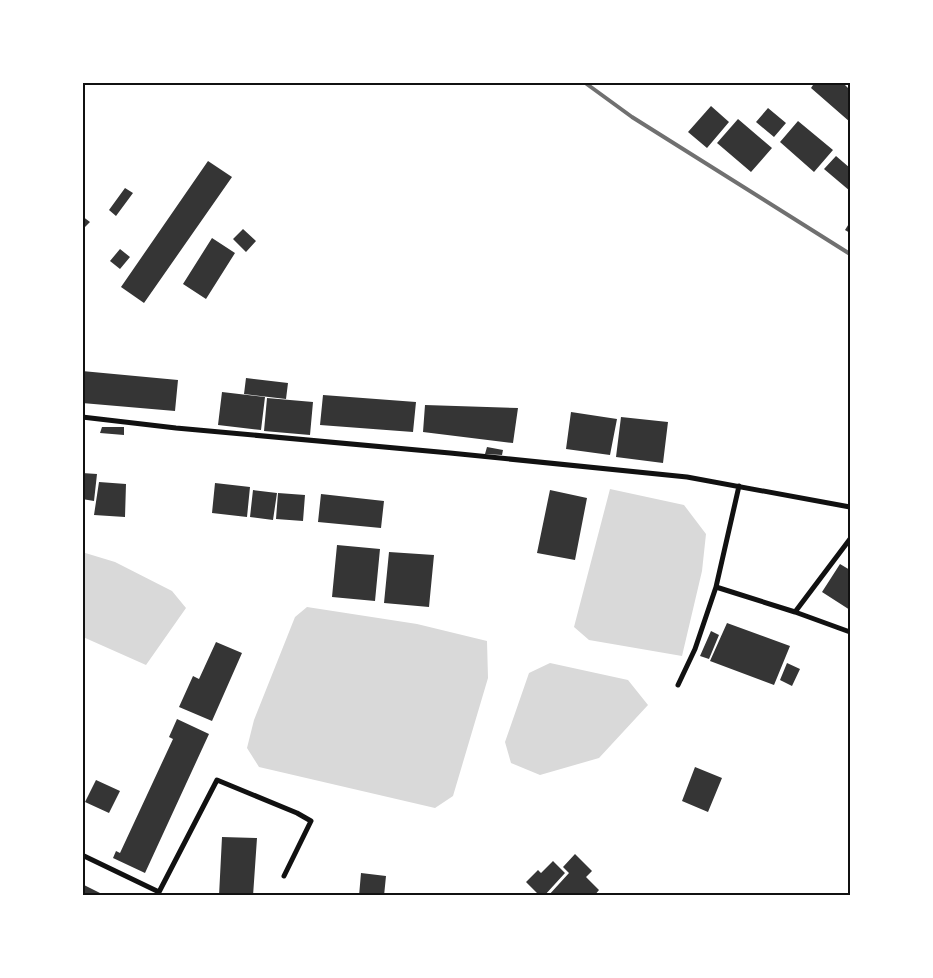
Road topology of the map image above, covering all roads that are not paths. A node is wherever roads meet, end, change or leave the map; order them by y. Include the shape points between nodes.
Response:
1 (82, 417) edge
2 (739, 486) junction
3 (850, 507) edge
4 (850, 539) edge
5 (716, 587) junction
6 (795, 612) junction
7 (850, 632) edge
8 (678, 685) dead end
9 (82, 855) edge
10 (284, 876) dead end

1 - 2 street via 687,477
2 - 3 street
2 - 5 street
4 - 6 street
5 - 6 street
5 - 8 street via 695,649
6 - 7 street
9 - 10 street via 160,892 217,780 311,820

